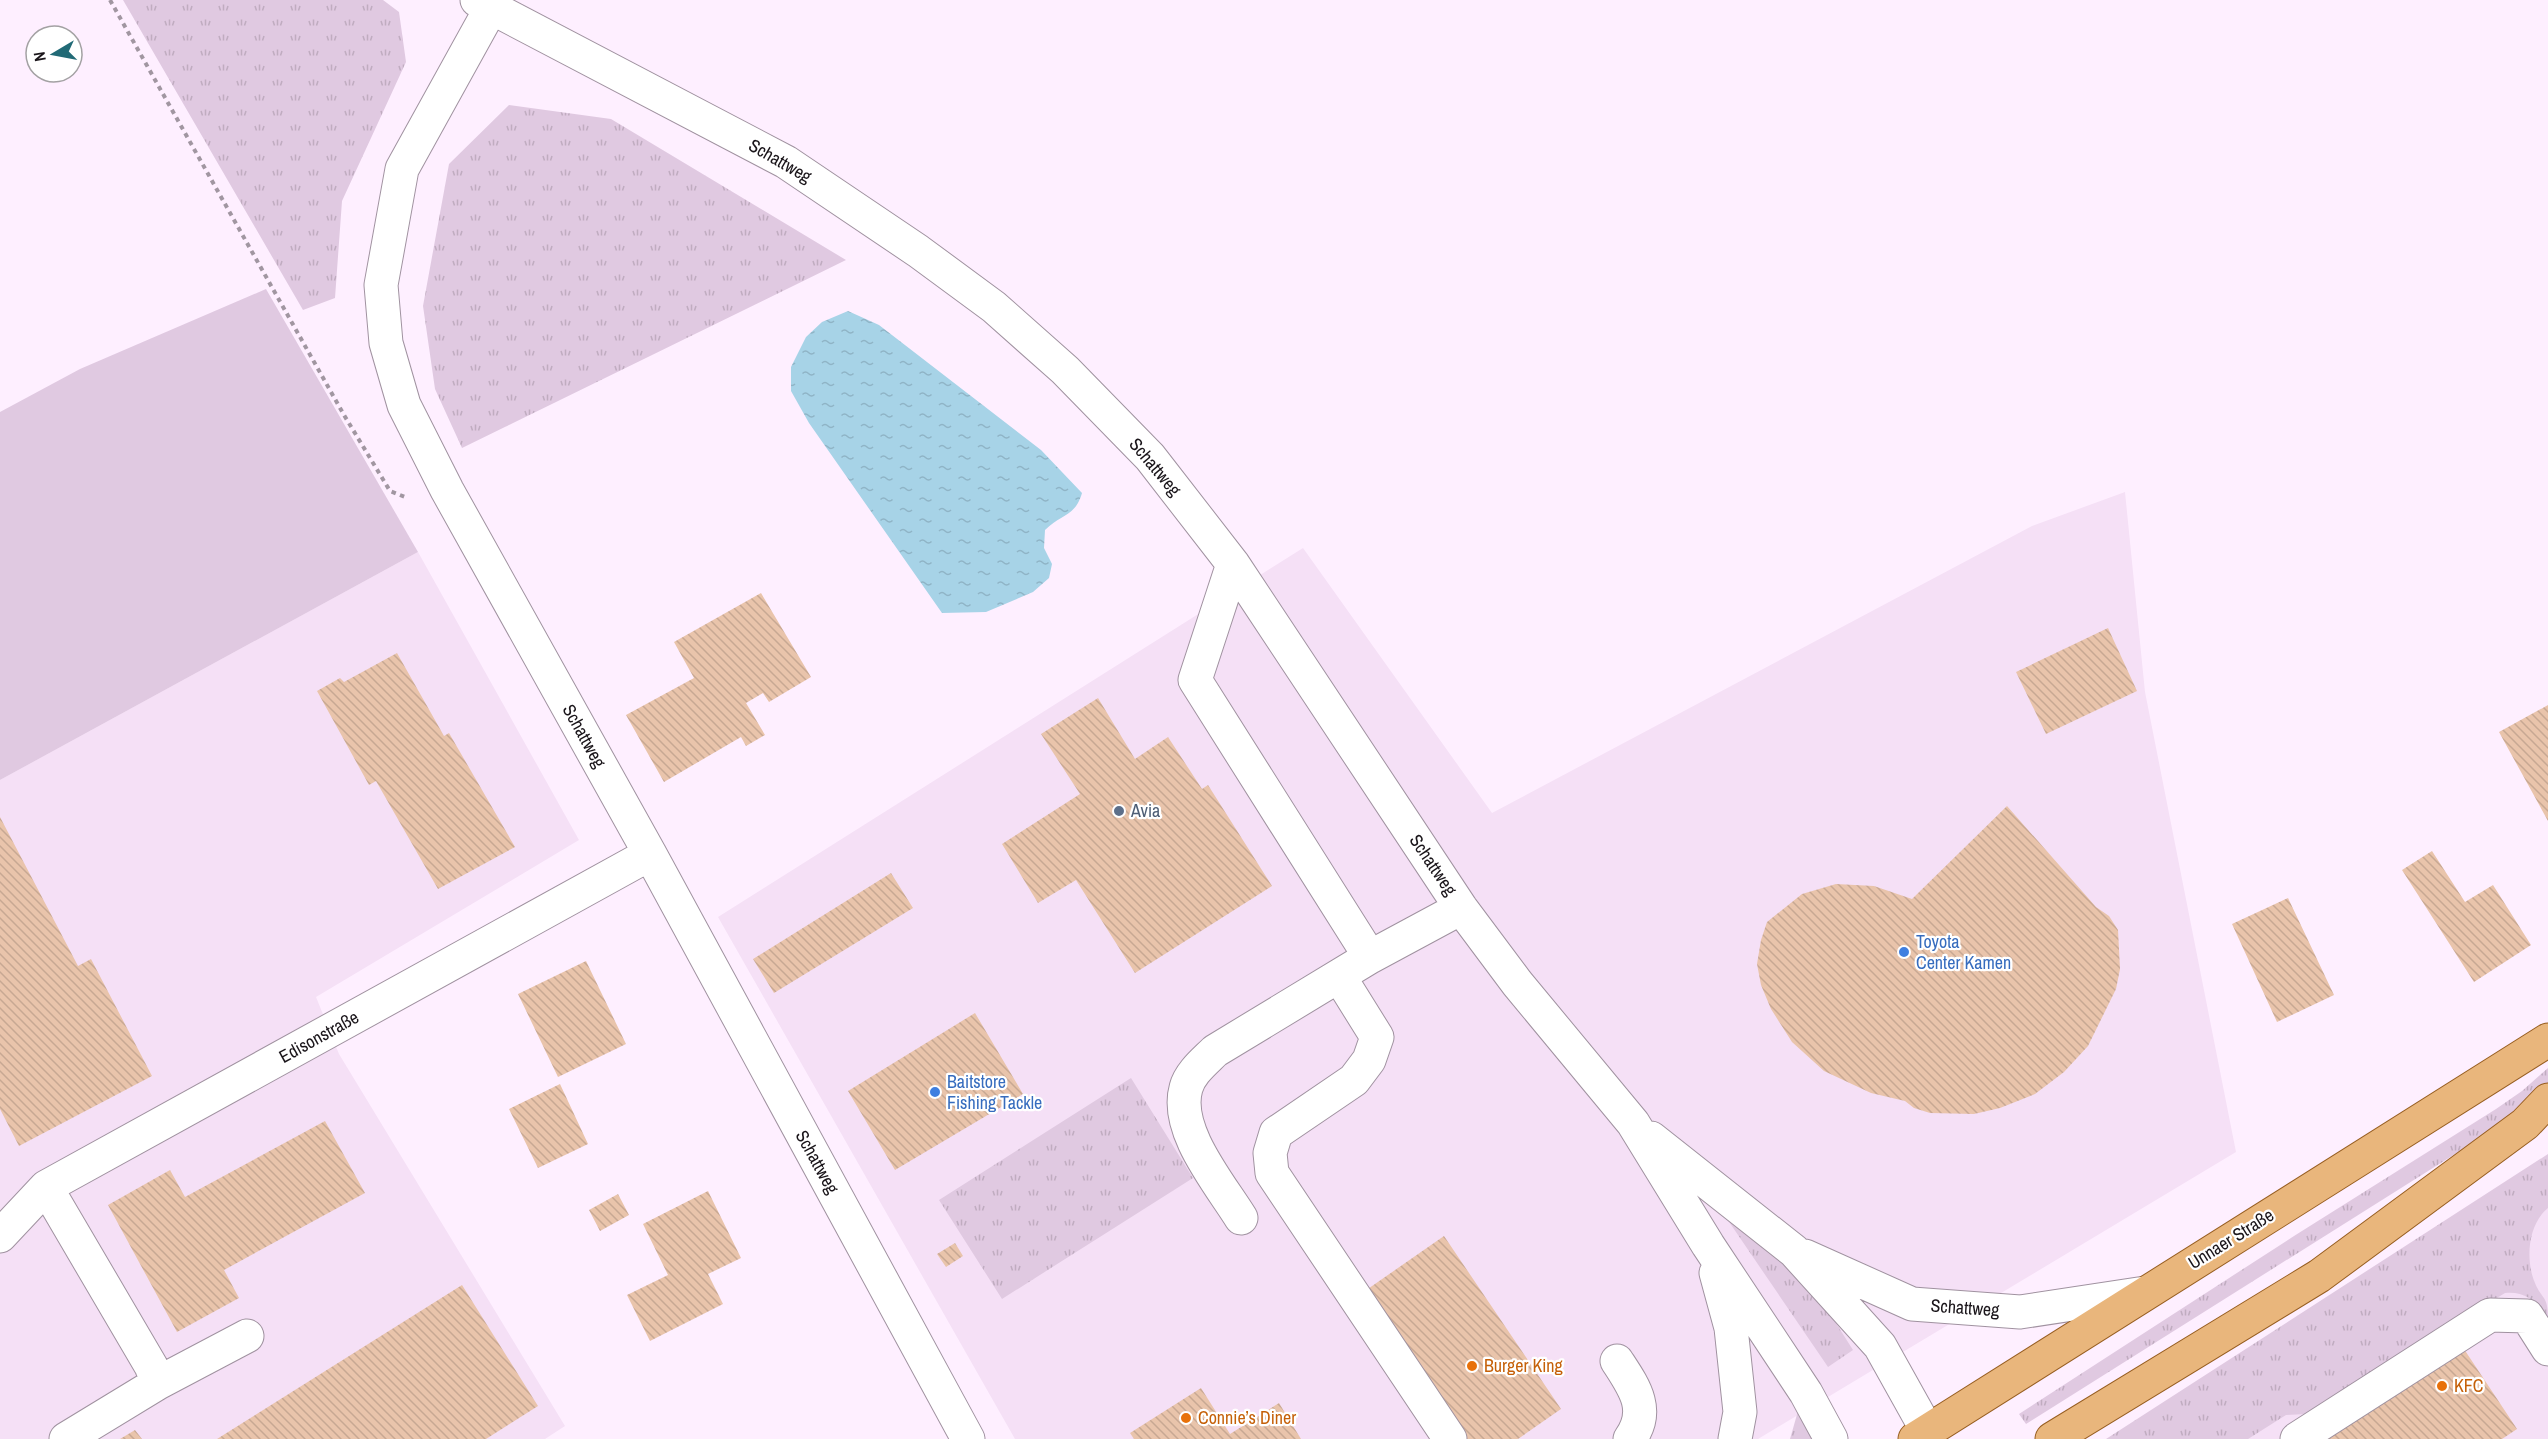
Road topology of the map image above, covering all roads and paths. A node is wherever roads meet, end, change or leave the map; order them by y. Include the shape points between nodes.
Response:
1 (110, 0) edge
2 (484, 4) edge
3 (447, 490) junction
4 (1233, 564) junction
5 (650, 855) junction
6 (1461, 908) junction
7 (1370, 957) junction
8 (1338, 976) junction
9 (2548, 1040) edge
10 (2548, 1100) edge
11 (1633, 1123) junction
12 (46, 1187) junction
13 (1241, 1218) dead end
14 (0, 1236) edge
15 (1708, 1245) junction
16 (1794, 1251) junction
17 (2145, 1293) junction
18 (247, 1336) dead end
19 (2548, 1349) edge
20 (1617, 1361) dead end
21 (158, 1383) junction
22 (1925, 1436) edge
23 (66, 1439) edge
24 (968, 1439) edge
25 (1450, 1439) edge
26 (1630, 1439) edge
27 (1735, 1439) edge
28 (1831, 1439) edge
29 (2052, 1439) edge
30 (2297, 1439) edge

1 - 3 path via 390,491 421,502
2 - 3 street, Schattweg via 402,169 381,285 386,343 404,405
2 - 4 street, Schattweg via 786,162 994,307 1065,370 1150,457
3 - 5 street, Schattweg
4 - 6 street, Schattweg
4 - 7 street via 1195,680
5 - 12 street, Edisonstraße
5 - 24 street, Schattweg
6 - 7 street
6 - 11 street, Schattweg via 1517,983
7 - 8 street
8 - 13 street via 1215,1052 1199,1066 1186,1087 1184,1110 1189,1135
8 - 25 street via 1377,1037 1369,1060 1354,1080 1276,1133 1270,1153 1272,1173
9 - 17 main road, Unnaer Straße
10 - 29 main road via 2525,1124 2319,1276
11 - 15 street, Schattweg
11 - 16 street, Schattweg
12 - 14 street, Edisonstraße
12 - 21 street
15 - 27 street, Schattweg via 1731,1328 1740,1412
15 - 28 street, Schattweg via 1806,1393
16 - 17 street, Schattweg via 1912,1304 2020,1312
16 - 22 street, Schattweg via 1881,1346
17 - 22 main road, Unnaer Straße
18 - 21 street
19 - 30 street via 2527,1316 2490,1315
20 - 26 street via 1634,1386 1641,1408 1638,1428
21 - 23 street

